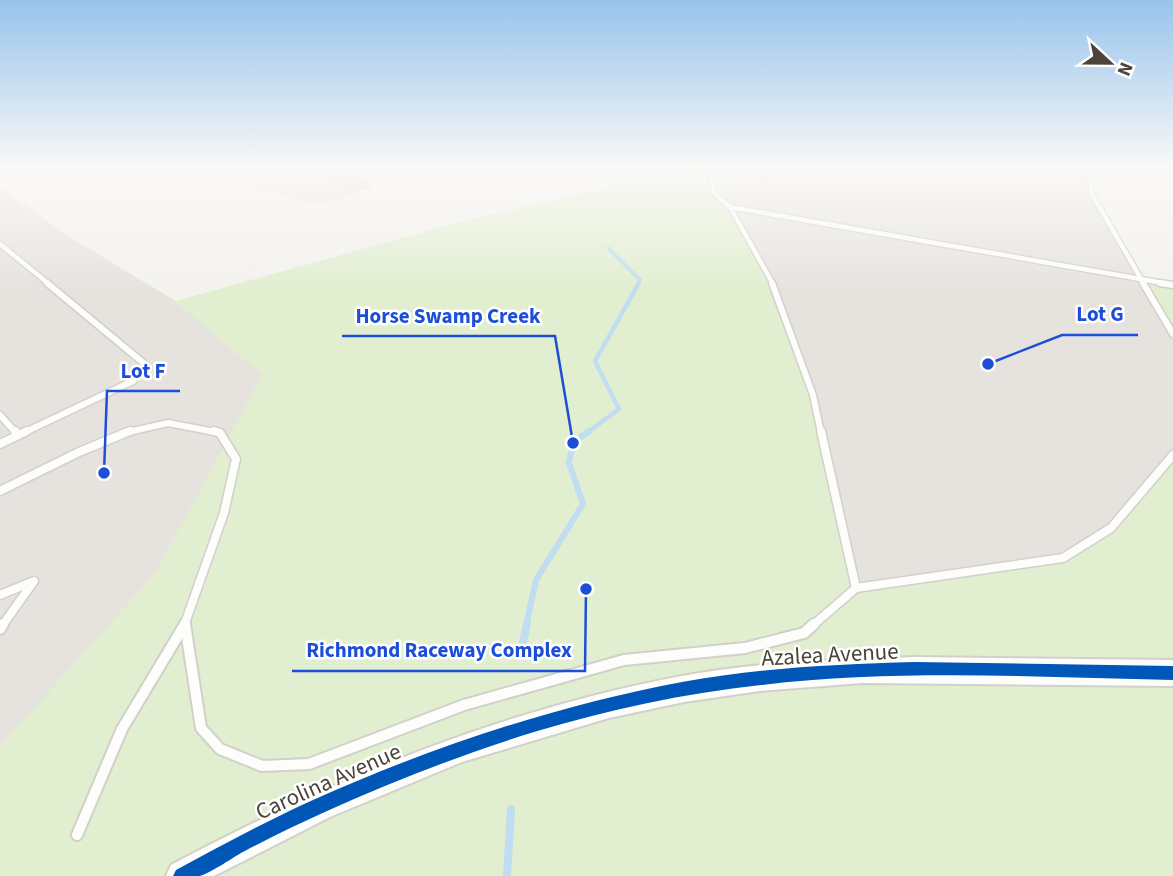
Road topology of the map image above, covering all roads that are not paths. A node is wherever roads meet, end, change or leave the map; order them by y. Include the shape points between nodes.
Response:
1 (732, 210) edge
2 (746, 210) edge
3 (1101, 210) edge
4 (0, 244) edge
5 (1139, 279) junction
6 (1173, 285) edge
7 (1173, 334) edge
8 (0, 415) edge
9 (18, 435) junction
10 (0, 444) edge
11 (1173, 456) edge
12 (0, 491) edge
13 (856, 588) junction
14 (0, 595) edge
15 (185, 624) junction
16 (0, 629) edge
17 (1173, 673) edge
18 (496, 736) joint
19 (77, 835) dead end
20 (182, 876) edge

1 - 13 lane via 778,293 813,394
2 - 5 lane
3 - 5 lane
4 - 9 lane via 146,365 133,381
5 - 6 lane
5 - 7 lane
8 - 9 lane
9 - 10 lane
11 - 13 lane via 1111,528 1063,558
12 - 15 lane via 118,436 161,424 220,433 236,458 224,513
13 - 15 lane via 804,633 745,648 611,664 464,705 309,764 262,766 220,749 201,728
14 - 16 lane via 34,581
15 - 19 lane via 122,729
17 - 18 street, Azalea Avenue via 848,671 761,678 613,704
18 - 20 street, Carolina Avenue via 350,792

